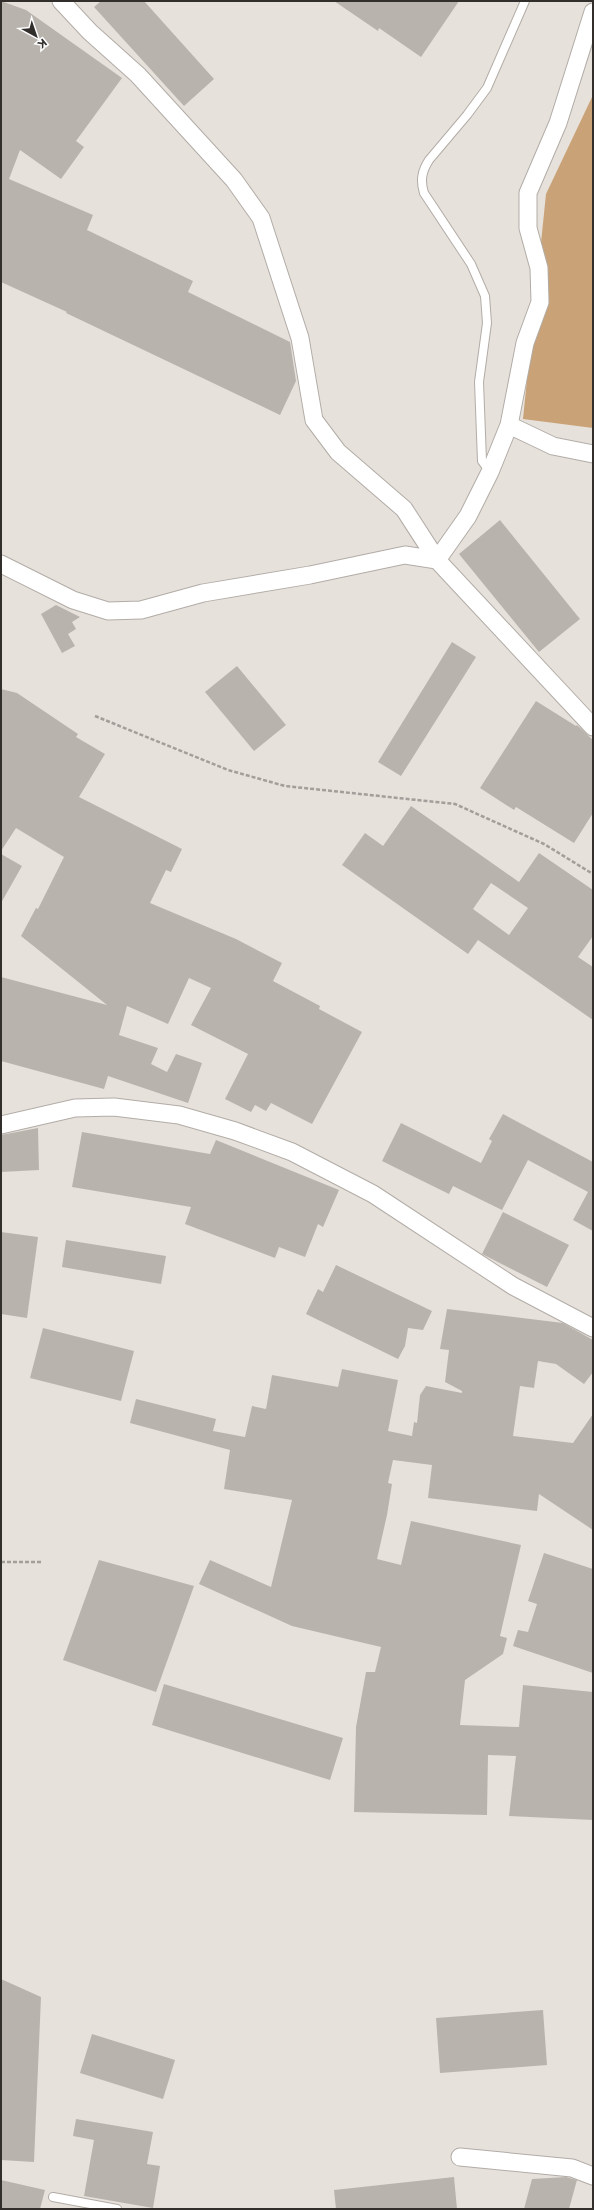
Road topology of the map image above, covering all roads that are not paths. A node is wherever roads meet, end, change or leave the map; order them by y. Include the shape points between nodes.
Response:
1 (61, 1) edge
2 (524, 1) edge
3 (593, 12) edge
4 (509, 425) junction
5 (593, 454) edge
6 (490, 472) junction
7 (437, 560) junction
8 (1, 564) edge
9 (593, 727) edge
10 (1, 1125) edge
11 (593, 1328) edge
12 (460, 2157) dead end
13 (593, 2176) edge
14 (53, 2197) dead end
15 (117, 2209) edge

1 - 7 street via 90,32 144,81 234,180 261,218 300,338 314,420 338,452 404,509
2 - 6 lane via 487,88 429,160 422,181 424,193 477,274 484,296 486,323 479,382 482,461
3 - 4 street via 558,123 528,193 528,228 539,268 540,302 525,343
4 - 5 street via 554,446
4 - 6 street
6 - 7 street via 468,516
7 - 8 street via 405,555 310,575 203,593 141,610 108,610 73,600
7 - 9 street
10 - 11 street via 75,1108 114,1106 179,1115 235,1131 292,1152 373,1194 513,1286
12 - 13 street via 572,2168
14 - 15 lane

